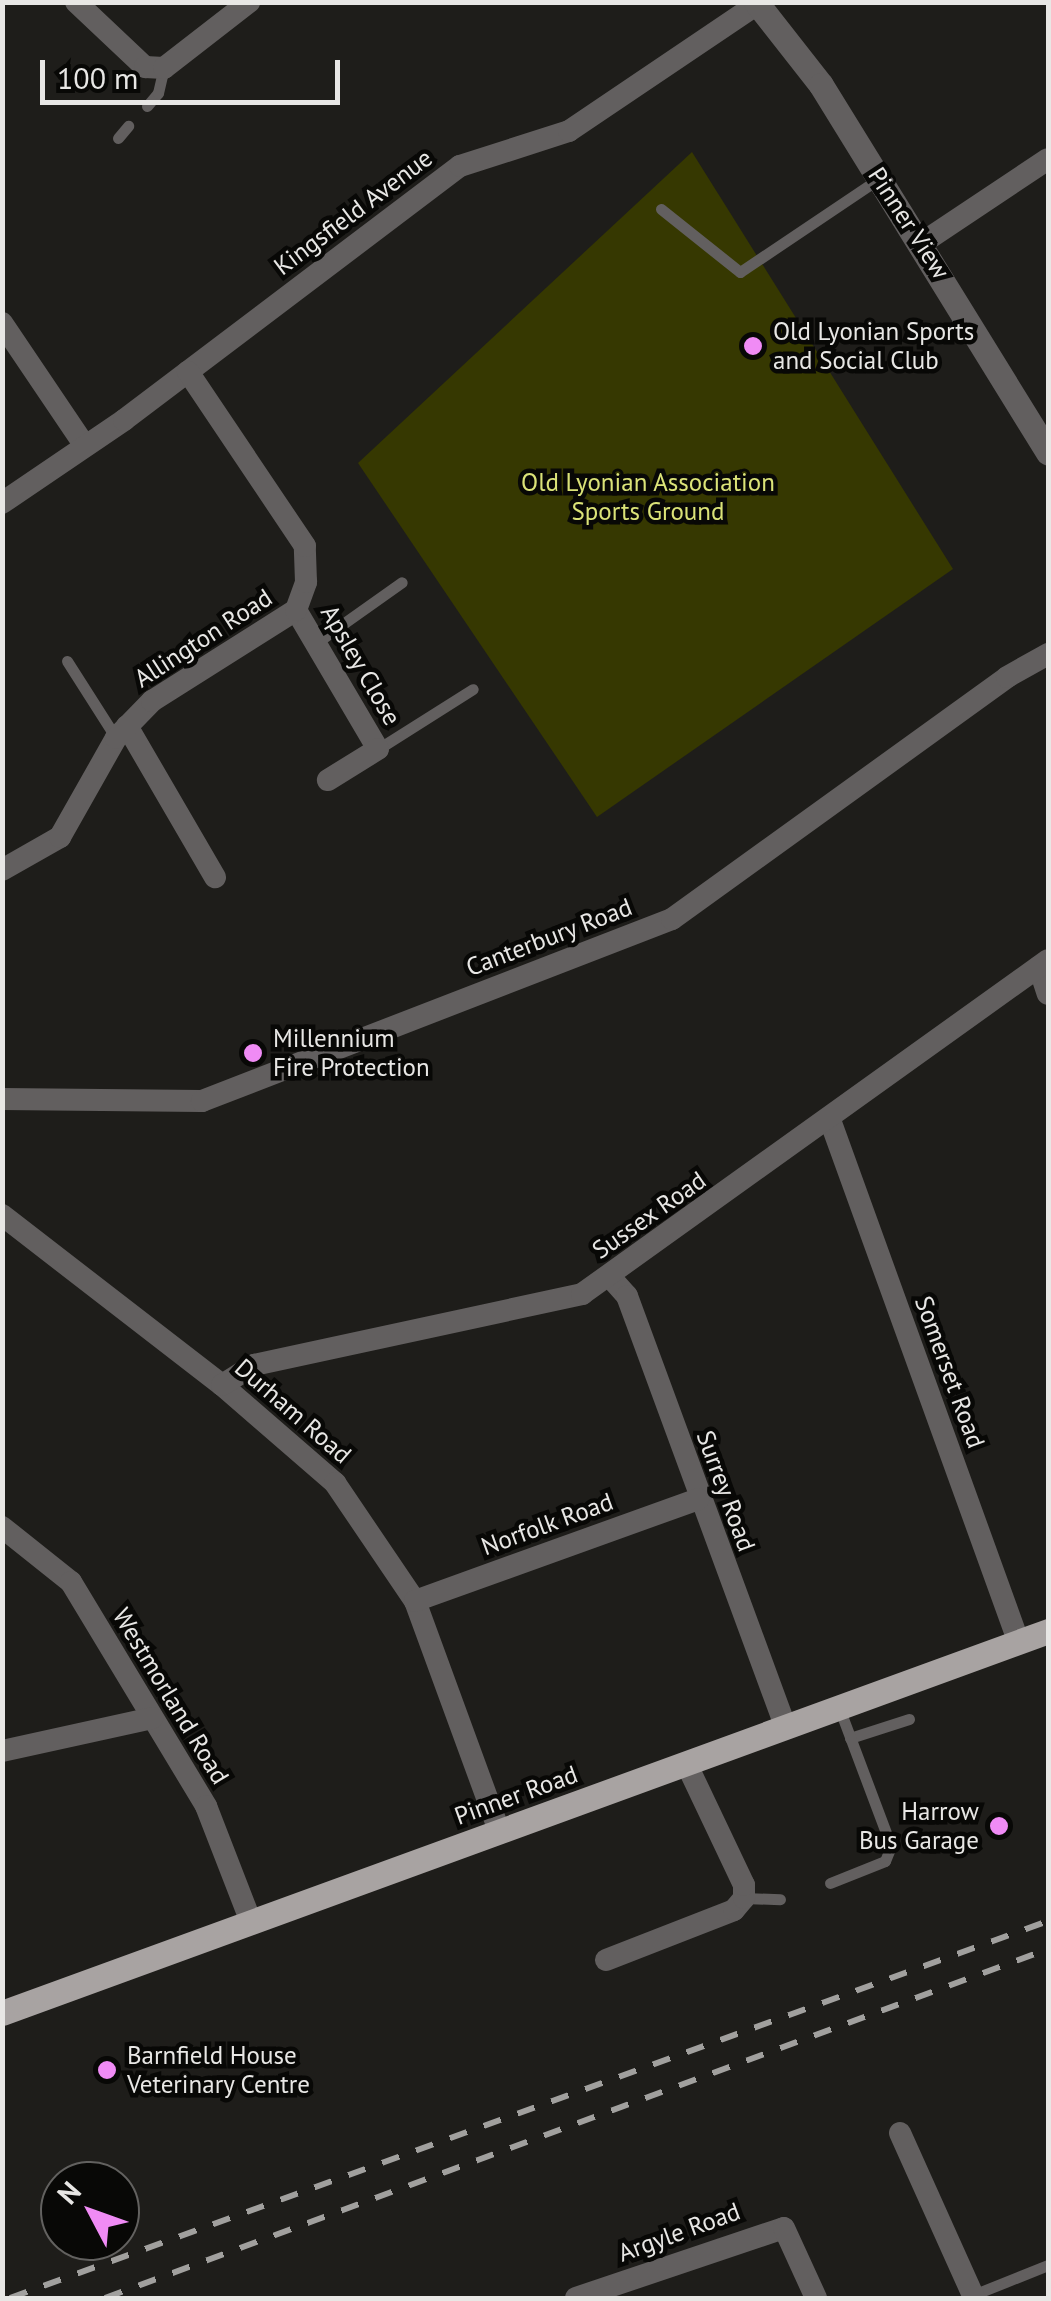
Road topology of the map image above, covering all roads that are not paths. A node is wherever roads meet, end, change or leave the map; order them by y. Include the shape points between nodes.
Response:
1 (249, 2) edge
2 (758, 3) edge
3 (93, 8) edge
4 (164, 68) junction
5 (147, 106) dead end
6 (128, 126) dead end
7 (118, 138) dead end
8 (1048, 159) edge
9 (880, 178) junction
10 (660, 209) dead end
11 (922, 243) junction
12 (2, 324) edge
13 (188, 372) junction
14 (1045, 436) edge
15 (85, 446) junction
16 (2, 503) edge
17 (402, 582) dead end
18 (296, 610) junction
19 (316, 642) junction
20 (1048, 654) edge
21 (68, 662) dead end
22 (473, 688) dead end
23 (121, 732) junction
24 (378, 749) junction
25 (328, 780) dead end
26 (2, 870) edge
27 (214, 876) dead end
28 (1044, 963) edge
29 (1048, 994) edge
30 (2, 1099) edge
31 (830, 1120) junction
32 (2, 1215) edge
33 (610, 1277) junction
34 (222, 1385) junction
35 (698, 1498) junction
36 (2, 1527) edge
37 (415, 1602) junction
38 (1040, 1638) edge
39 (840, 1708) junction
40 (152, 1718) junction
41 (908, 1719) dead end
42 (786, 1728) junction
43 (850, 1738) junction
44 (2, 1751) edge
45 (687, 1765) junction
46 (500, 1833) junction
47 (830, 1883) dead end
48 (744, 1898) junction
49 (780, 1899) dead end
50 (251, 1922) junction
51 (606, 1960) dead end
52 (2, 2013) edge
53 (900, 2133) dead end
54 (1048, 2265) edge
55 (974, 2297) edge
56 (576, 2298) edge
57 (816, 2298) edge

1 - 4 street
2 - 9 street, Pinner View via 822,85
2 - 13 street, Kingsfield Avenue via 569,130 460,166
3 - 4 street via 145,67
4 - 5 lane
6 - 7 lane
8 - 11 street
9 - 10 lane via 740,272
9 - 11 street, Pinner View
11 - 14 street, Pinner View
12 - 15 street
13 - 15 street, Kingsfield Avenue
13 - 18 street, Allington Road via 305,546 306,582
15 - 16 street, Kingsfield Avenue
17 - 19 lane
18 - 19 street, Apsley Close
18 - 23 street, Allington Road via 152,701
19 - 24 street, Apsley Close
20 - 30 street, Canterbury Road via 1006,677 672,919 202,1101
21 - 23 lane
22 - 24 lane
23 - 26 street, Allington Road via 60,837
23 - 27 street
24 - 25 street, Apsley Close
28 - 29 street
28 - 31 street, Sussex Road
31 - 33 street, Sussex Road
31 - 38 street, Somerset Road
32 - 34 street, Durham Road
33 - 34 street, Sussex Road via 582,1294 254,1365
33 - 35 street, Surrey Road via 627,1296
34 - 37 street, Durham Road via 335,1482
35 - 37 street, Norfolk Road
35 - 42 street, Surrey Road
36 - 40 street, Westmorland Road via 71,1582
37 - 46 street, Durham Road
38 - 39 main road, Pinner Road
39 - 42 main road, Pinner Road
39 - 43 lane
40 - 44 street
40 - 50 street, Westmorland Road via 206,1806
41 - 43 lane
42 - 45 main road, Pinner Road
43 - 47 lane via 891,1846 886,1860
45 - 46 main road, Pinner Road
45 - 48 street via 744,1885
46 - 50 main road, Pinner Road
48 - 49 lane
48 - 51 street via 734,1910
50 - 52 main road, Pinner Road
53 - 55 street
54 - 55 lane
56 - 57 street, Argyle Road via 784,2228

